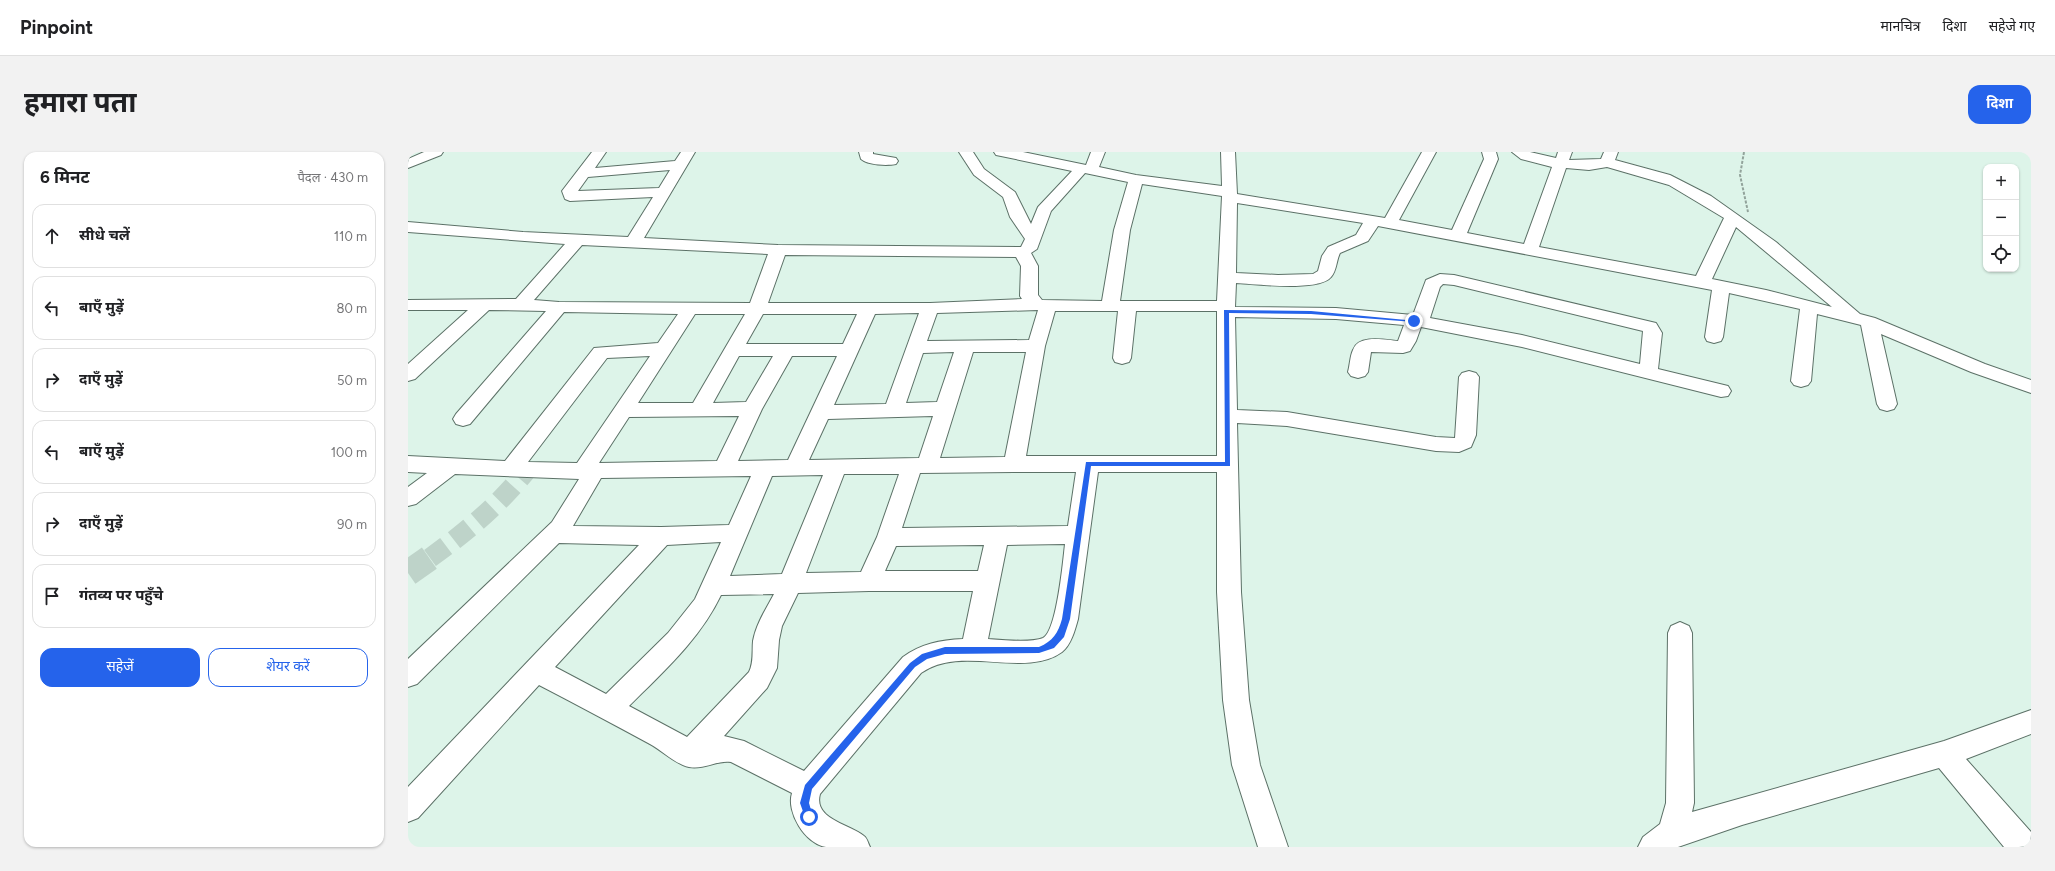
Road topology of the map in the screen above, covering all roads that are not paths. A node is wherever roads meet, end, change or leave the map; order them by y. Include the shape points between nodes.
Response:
1 (599, 152) edge
2 (688, 152) edge
3 (866, 152) edge
4 (966, 152) edge
5 (1098, 152) edge
6 (1228, 152) edge
7 (1429, 152) edge
8 (1489, 152) edge
9 (1519, 152) edge
10 (431, 153) edge
11 (1008, 153) edge
12 (1609, 157) edge
13 (1563, 158) edge
14 (891, 161) dead end
15 (408, 164) edge
16 (680, 165) junction
17 (1087, 169) junction
18 (584, 173) junction
19 (1136, 178) junction
20 (664, 192) junction
21 (1229, 194) junction
22 (1732, 218) junction
23 (1373, 220) junction
24 (1390, 223) junction
25 (408, 227) edge
26 (1458, 236) junction
27 (1033, 239) junction
28 (577, 240) junction
29 (634, 242) junction
30 (778, 250) junction
31 (1530, 250) junction
32 (1026, 256) junction
33 (1227, 278) junction
34 (1702, 282) junction
35 (1721, 286) junction
36 (485, 304) junction
37 (521, 304) junction
38 (408, 305) edge
39 (1042, 305) junction
40 (1110, 306) junction
41 (1128, 306) junction
42 (1809, 306) junction
43 (560, 307) junction
44 (869, 308) junction
45 (930, 308) junction
46 (690, 309) junction
47 (757, 309) junction
48 (1226, 309) junction
49 (1862, 320) junction
50 (1417, 321) junction
51 (1714, 337) dead end
52 (916, 346) junction
53 (965, 346) junction
54 (1036, 346) junction
55 (665, 349) junction
56 (732, 350) junction
57 (850, 350) junction
58 (785, 351) junction
59 (1122, 358) dead end
60 (1358, 372) dead end
61 (1648, 373) junction
62 (408, 375) edge
63 (1470, 377) dead end
64 (1801, 381) dead end
65 (2031, 387) edge
66 (1721, 391) dead end
67 (1887, 404) dead end
68 (699, 409) junction
69 (752, 409) junction
70 (945, 409) junction
71 (624, 410) junction
72 (893, 411) junction
73 (820, 412) junction
74 (1227, 416) junction
75 (463, 419) dead end
76 (408, 464) edge
77 (1014, 464) junction
78 (1088, 464) junction
79 (1228, 464) junction
80 (451, 466) junction
81 (920, 466) junction
82 (724, 468) junction
83 (765, 468) junction
84 (795, 468) junction
85 (836, 468) junction
86 (511, 469) junction
87 (589, 471) junction
88 (408, 498) edge
89 (560, 528) junction
90 (737, 533) junction
91 (1078, 535) junction
92 (661, 536) junction
93 (997, 536) junction
94 (888, 537) junction
95 (870, 581) junction
96 (988, 581) junction
97 (790, 585) junction
98 (714, 586) junction
99 (1680, 633) dead end
100 (973, 649) junction
101 (536, 670) junction
102 (408, 676) edge
103 (609, 708) junction
104 (2031, 722) edge
105 (689, 754) junction
106 (1944, 754) junction
107 (808, 787) junction
108 (408, 808) edge
109 (1663, 840) edge
110 (855, 847) edge
111 (1273, 847) edge
112 (2027, 847) edge

1 - 18 street
2 - 16 street
3 - 14 street via 868,158
4 - 27 street via 979,172 1010,195 1018,217
5 - 17 street
6 - 21 street
7 - 24 street
8 - 26 street via 1491,159
9 - 13 street via 1534,159
10 - 15 street
11 - 17 street
12 - 13 street via 1596,165
12 - 22 street via 1683,186
13 - 31 street
16 - 18 street
16 - 20 street
17 - 19 street
17 - 27 street via 1049,204
18 - 20 street via 570,191 570,196
19 - 21 street
19 - 40 street via 1122,230
20 - 29 street
21 - 23 street
21 - 33 street
22 - 34 street
22 - 49 street
23 - 24 street
23 - 33 street via 1362,238 1330,253 1324,275 1295,281
24 - 26 street
25 - 28 street via 523,238
26 - 31 street
27 - 32 street
28 - 29 street
28 - 37 street
29 - 30 street
30 - 32 street via 1005,251 1020,252
30 - 47 street
31 - 34 street
32 - 39 street via 1030,263 1029,296
33 - 48 street
34 - 35 street
35 - 42 street
35 - 51 street
36 - 37 street
36 - 38 street
36 - 62 street
37 - 43 street
39 - 40 street
39 - 45 street
39 - 54 street
40 - 41 street
41 - 48 street
41 - 59 street
42 - 49 street
42 - 64 street
43 - 46 street
43 - 75 street
44 - 45 street
44 - 47 street
44 - 57 street
45 - 52 street
46 - 47 street
46 - 55 street
47 - 56 street
48 - 50 street
48 - 74 street
49 - 65 street
49 - 67 street
50 - 60 street via 1403,346 1362,348
50 - 61 street via 1523,342
50 - 61 street via 1432,284 1445,278 1650,327 1653,333
52 - 53 street
52 - 72 street
53 - 54 street
53 - 70 street
54 - 77 street
55 - 71 street
55 - 86 street via 601,352
56 - 58 street
56 - 68 street
57 - 58 street
57 - 73 street
58 - 69 street
61 - 66 street
63 - 74 street via 1466,435 1464,442 1459,445 1436,444 1287,419
68 - 69 street
68 - 71 street
69 - 82 street
70 - 72 street
70 - 81 street
71 - 87 street
72 - 73 street
73 - 84 street
74 - 79 street
76 - 80 street
77 - 78 street
77 - 81 street
78 - 79 street
78 - 91 street
79 - 111 street via 1229,592 1236,700 1246,765
80 - 86 street
80 - 88 street
81 - 85 street
81 - 94 street
82 - 83 street
82 - 87 street
83 - 84 street
83 - 90 street
84 - 85 street
85 - 97 street
86 - 87 street
87 - 89 street
89 - 92 street via 560,532 568,535
89 - 102 street
90 - 92 street
90 - 98 street
91 - 93 street
91 - 100 street via 1066,619 1061,635 1051,645 1039,650
92 - 101 street
93 - 94 street
93 - 96 street
94 - 95 street
95 - 96 street
95 - 97 street
96 - 100 street
97 - 98 street
97 - 105 street via 770,626 764,668 758,680
98 - 103 street via 693,622 677,641
99 - 109 street via 1680,803
100 - 107 street via 934,653 912,665
101 - 103 street
101 - 108 street
103 - 105 street
104 - 106 street
105 - 107 street via 703,755 720,748 734,750
106 - 109 street via 1749,809
106 - 112 street via 2019,842
107 - 110 street via 804,803 809,817 822,828

